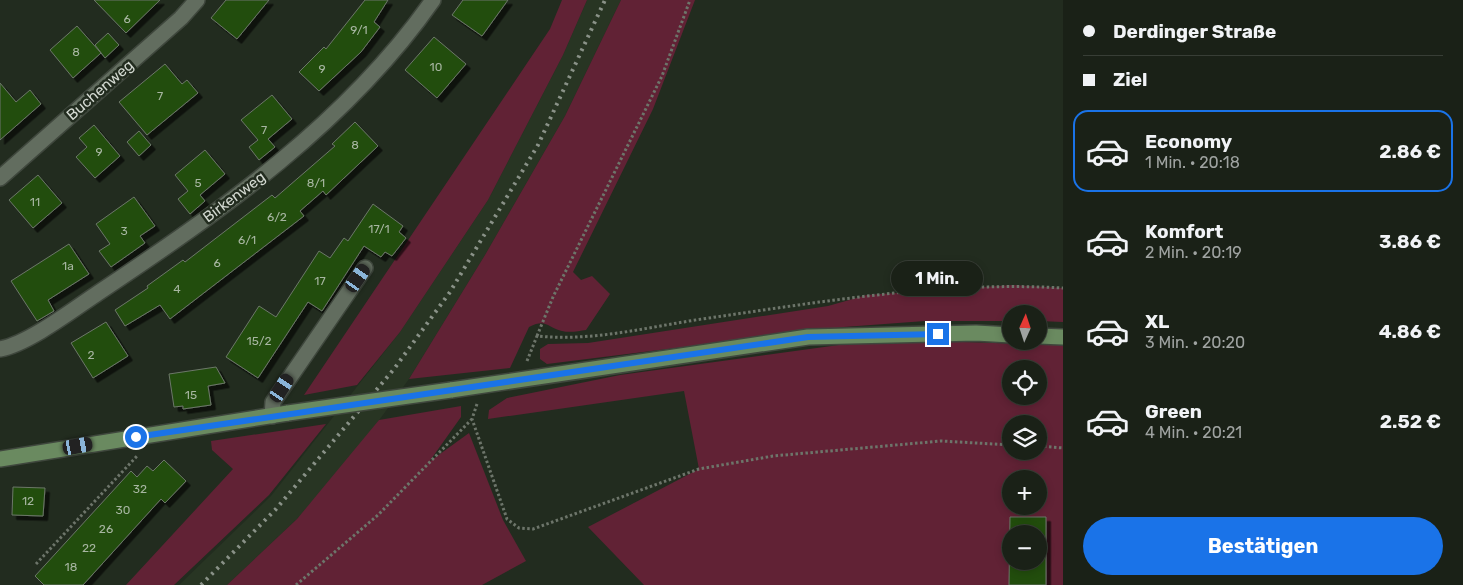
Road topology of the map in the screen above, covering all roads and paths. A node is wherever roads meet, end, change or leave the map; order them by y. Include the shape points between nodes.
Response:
1 (197, 0) edge
2 (433, 0) edge
3 (690, 0) edge
4 (0, 178) edge
5 (365, 268) dead end
6 (1063, 288) edge
7 (1002, 335) edge
8 (536, 336) junction
9 (1048, 336) edge
10 (1063, 337) edge
11 (0, 349) edge
12 (519, 380) junction
13 (477, 386) junction
14 (272, 416) junction
15 (472, 420) junction
16 (136, 437) junction
17 (1002, 444) edge
18 (1047, 447) edge
19 (1063, 448) edge
20 (0, 460) edge
21 (36, 564) dead end
22 (296, 585) edge

1 - 4 street, Buchenweg via 181,18
2 - 11 street, Birkenweg via 367,81 292,153 175,242 43,330
3 - 8 path via 662,76 552,297
5 - 14 street via 273,402
6 - 8 path via 1013,285 867,295 589,338
7 - 12 main road via 808,337
8 - 12 path
9 - 10 main road
12 - 13 main road
13 - 14 main road, bridge
13 - 15 path
14 - 16 main road
15 - 17 path via 507,519 519,528 533,529 699,469 773,456 941,441
15 - 22 path via 378,515
16 - 20 main road
16 - 21 path via 138,455
18 - 19 path

